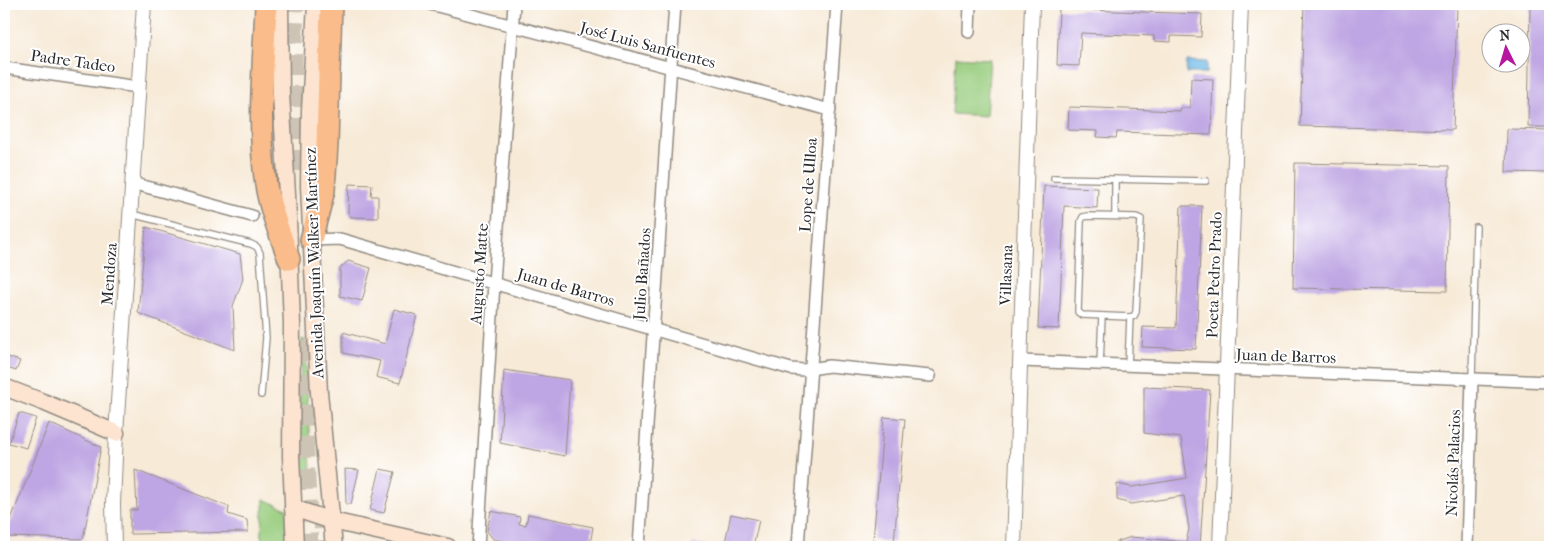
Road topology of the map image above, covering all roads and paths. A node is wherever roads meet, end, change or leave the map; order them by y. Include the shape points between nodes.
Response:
1 (144, 4) edge
2 (266, 4) edge
3 (280, 4) edge
4 (316, 4) edge
5 (331, 4) edge
6 (430, 4) edge
7 (514, 4) edge
8 (675, 4) edge
9 (837, 4) edge
10 (970, 4) edge
11 (1032, 4) edge
12 (1241, 4) edge
13 (513, 26) junction
14 (968, 32) dead end
15 (4, 68) edge
16 (671, 68) junction
17 (138, 87) junction
18 (830, 110) junction
19 (1054, 178) dead end
20 (1116, 179) junction
21 (1206, 181) dead end
22 (132, 183) junction
23 (130, 214) junction
24 (252, 216) dead end
25 (1115, 216) junction
26 (1476, 226) dead end
27 (311, 240) junction
28 (289, 258) junction
29 (494, 283) junction
30 (1102, 316) junction
31 (1130, 317) junction
32 (654, 330) junction
33 (1021, 361) junction
34 (1100, 364) junction
35 (1128, 366) junction
36 (811, 369) junction
37 (1228, 370) junction
38 (930, 376) dead end
39 (1472, 379) junction
40 (1550, 382) edge
41 (4, 387) edge
42 (261, 396) dead end
43 (116, 433) junction
44 (293, 508) junction
45 (332, 521) junction
46 (114, 547) edge
47 (295, 547) edge
48 (334, 547) edge
49 (448, 547) edge
50 (478, 547) edge
51 (639, 547) edge
52 (798, 547) edge
53 (1014, 547) edge
54 (1220, 547) edge
55 (1467, 547) edge

1 - 17 street, Mendoza
2 - 28 highway via 262,118 264,171 272,214
3 - 28 main road, Avenida Joaquín Walker Martínez
4 - 27 main road, Avenida Joaquín Walker Martínez via 310,118
5 - 27 highway via 324,181
6 - 13 street, José Luis Sanfuentes
7 - 13 street, Augusto Matte
8 - 16 street, Julio Bañados
9 - 18 street, Lope de Ulloa
10 - 14 street
11 - 33 street, Villasana
12 - 37 street, Poeta Pedro Prado
13 - 16 street, José Luis Sanfuentes
13 - 29 street, Augusto Matte
15 - 17 street, Padre Tadeo
16 - 18 street, José Luis Sanfuentes
16 - 32 street, Julio Bañados
17 - 22 street, Mendoza
18 - 36 street, Lope de Ulloa
19 - 20 lane
20 - 21 lane
20 - 25 lane
22 - 23 street, Mendoza
22 - 24 street
23 - 42 lane via 257,247 266,338
23 - 43 street, Mendoza
25 - 30 lane via 1088,216 1082,221 1078,312
25 - 31 lane via 1140,219 1136,312
26 - 39 lane
27 - 29 street, Juan de Barros via 340,239
27 - 45 main road, Avenida Joaquín Walker Martínez via 319,392
28 - 44 main road, Avenida Joaquín Walker Martínez
29 - 32 street, Juan de Barros
29 - 50 street, Augusto Matte
30 - 31 lane
30 - 34 lane
31 - 35 lane
32 - 36 street, Juan de Barros via 791,369
32 - 51 street, Julio Bañados
33 - 34 street, Juan de Barros
33 - 53 street, Villasana
34 - 35 street, Juan de Barros
35 - 37 street, Juan de Barros
36 - 38 street via 829,366
36 - 52 street, Lope de Ulloa
37 - 39 street, Juan de Barros
37 - 54 street, Poeta Pedro Prado
39 - 40 street, Juan de Barros
39 - 55 street, Nicolás Palacios
41 - 43 main road
43 - 46 street, Mendoza
44 - 45 main road
44 - 47 main road, Avenida Joaquín Walker Martínez
45 - 48 main road, Avenida Joaquín Walker Martínez
45 - 49 main road

